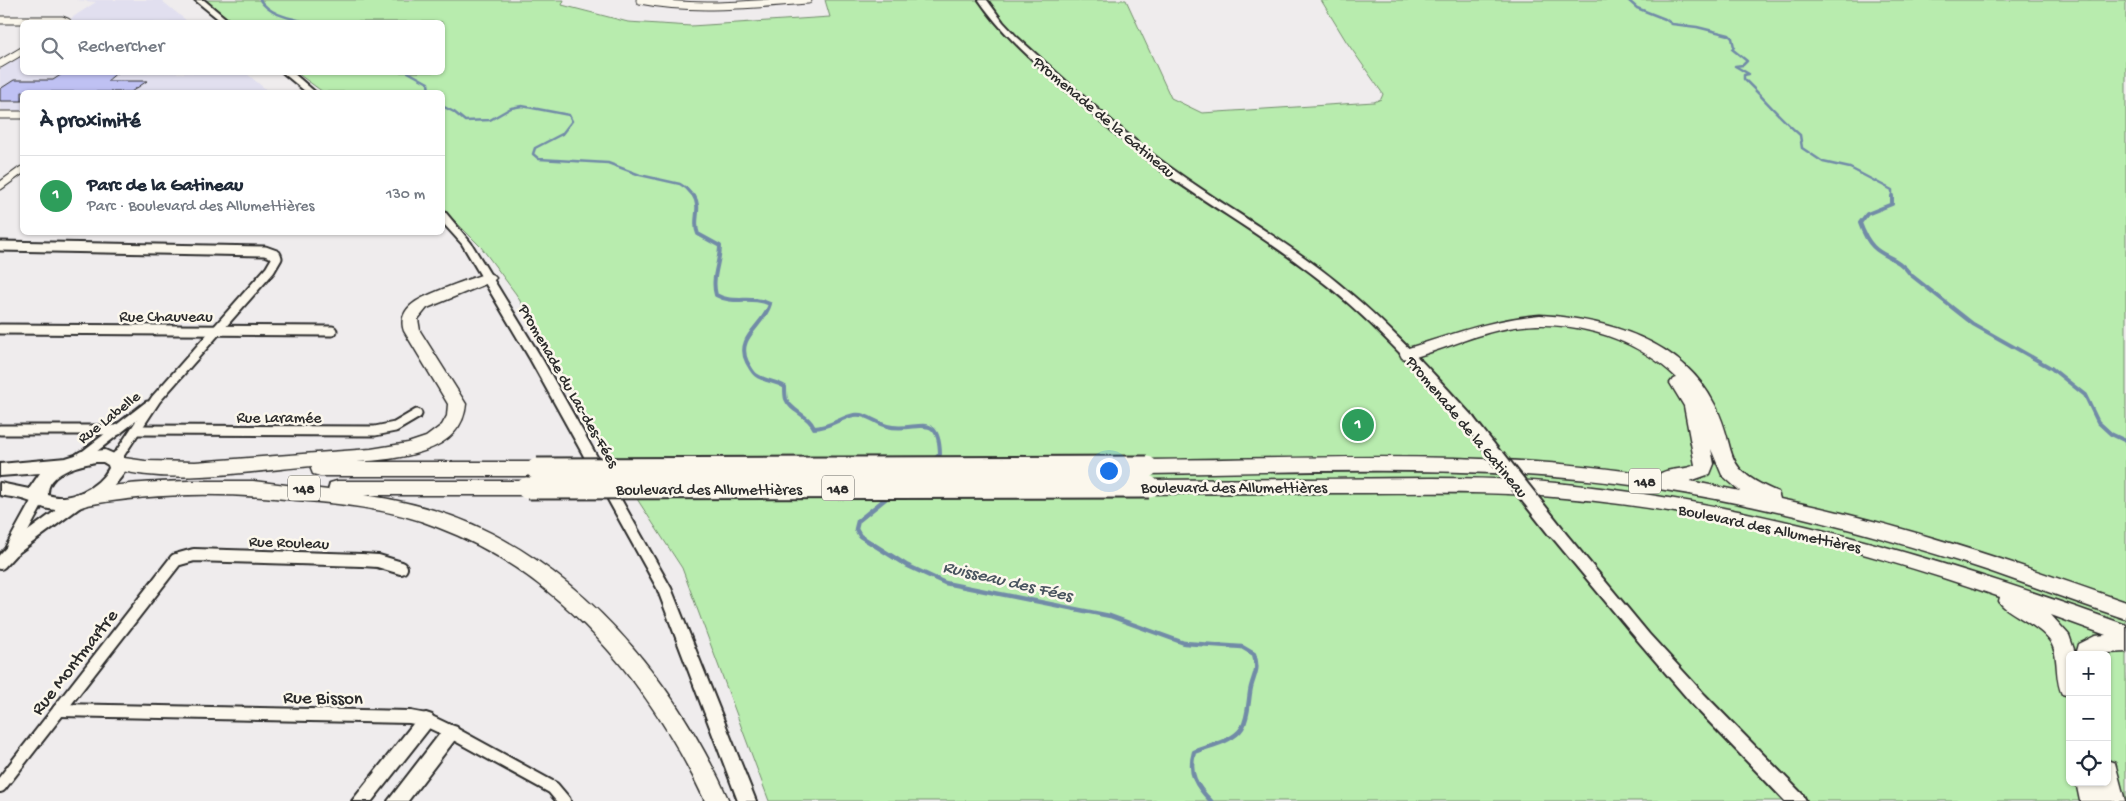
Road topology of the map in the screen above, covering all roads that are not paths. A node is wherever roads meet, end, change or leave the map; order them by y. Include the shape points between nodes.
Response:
1 (199, 0) edge
2 (640, 0) edge
3 (808, 0) edge
4 (983, 0) edge
5 (678, 3) edge
6 (0, 20) edge
7 (224, 20) edge
8 (20, 21) edge
9 (20, 52) edge
10 (0, 64) edge
11 (290, 75) edge
12 (308, 90) edge
13 (0, 115) edge
14 (20, 115) edge
15 (20, 171) edge
16 (0, 178) edge
17 (11, 178) junction
18 (20, 178) edge
19 (0, 186) edge
20 (445, 218) edge
21 (0, 246) edge
22 (488, 278) junction
23 (0, 329) edge
24 (219, 330) junction
25 (332, 331) dead end
26 (1412, 358) junction
27 (156, 399) junction
28 (417, 414) dead end
29 (0, 430) edge
30 (118, 430) junction
31 (136, 430) junction
32 (78, 460) junction
33 (116, 462) junction
34 (193, 469) junction
35 (0, 470) edge
36 (1612, 476) junction
37 (242, 488) junction
38 (0, 489) edge
39 (39, 498) junction
40 (81, 499) junction
41 (1830, 518) junction
42 (11, 551) junction
43 (176, 560) joint
44 (0, 563) edge
45 (401, 568) dead end
46 (1940, 570) junction
47 (2126, 611) edge
48 (2126, 634) edge
49 (2126, 643) edge
50 (2087, 651) edge
51 (2066, 667) edge
52 (59, 710) junction
53 (426, 720) junction
54 (451, 732) junction
55 (0, 786) edge
56 (2089, 786) edge
57 (2110, 786) edge
58 (361, 801) edge
59 (397, 801) edge
60 (564, 801) edge
61 (717, 801) edge
62 (747, 801) edge
63 (1797, 801) edge
64 (2092, 801) edge
65 (2114, 801) edge

1 - 7 street
2 - 5 street
3 - 5 street via 720,6
4 - 26 street, Promenade de la Gatineau via 1014,39 1126,138 1315,271 1366,313
6 - 8 street
9 - 10 street
11 - 12 street
13 - 14 street
15 - 17 street
16 - 17 street
17 - 18 street
17 - 19 street
20 - 22 street, Promenade du Lac-des-Fées via 466,243
21 - 24 street, Rue Labelle via 265,251 276,255 270,270
22 - 34 highway via 413,311 410,320 412,331 458,410 448,429 432,442 398,452
22 - 62 street, Promenade du Lac-des-Fées via 664,588
23 - 24 street, Rue Chauveau
24 - 25 street, Rue Chauveau
24 - 27 street, Rue Labelle
26 - 36 highway via 1502,334 1538,328 1588,333 1622,343 1645,356 1673,376 1690,400 1705,464 1703,469 1686,476
26 - 41 highway via 1497,326 1525,321 1572,323 1623,336 1660,355 1692,382 1707,406 1722,459 1740,481 1762,494
26 - 63 street, Promenade de la Gatineau, bridge via 1468,420 1557,533 1682,682
27 - 30 street, Rue Labelle
27 - 31 street, Rue Labelle
28 - 31 street, Rue Laramée via 395,427 376,431
29 - 30 street
30 - 32 street, Rue Labelle
31 - 33 street, Rue Labelle
32 - 33 main road via 105,456
32 - 35 main road
32 - 39 main road via 62,466 42,482
33 - 34 highway, Boulevard des Allumettières / 148 via 145,468
33 - 40 main road via 118,468 111,481
34 - 36 highway, Boulevard des Allumettières / 148, bridge via 1461,466
36 - 41 highway, Boulevard des Allumettières / 148 via 1714,493
37 - 40 highway, Boulevard des Allumettières / 148 via 150,488
37 - 46 highway, Boulevard des Allumettières / 148, bridge via 1521,488 1686,508 1780,527
37 - 61 highway via 332,496 391,506 444,521 507,549 569,597 632,662 658,696 694,754
38 - 39 main road
39 - 40 main road via 58,504
39 - 42 street
40 - 42 street
41 - 47 highway, Boulevard des Allumettières / 148 via 2000,566
42 - 44 street
43 - 45 street, Rue Rouleau via 194,555 362,560
43 - 52 street, Rue Montmartre
46 - 48 highway, Boulevard des Allumettières / 148
46 - 51 highway via 2015,604 2042,621 2061,641
49 - 50 highway via 2095,645
52 - 53 street, Rue Bisson via 384,716
52 - 55 street, Rue Montmartre
53 - 54 street, Rue Bisson
53 - 58 street
54 - 59 street
54 - 60 street, Rue Bisson via 553,788
56 - 64 highway
57 - 65 highway

